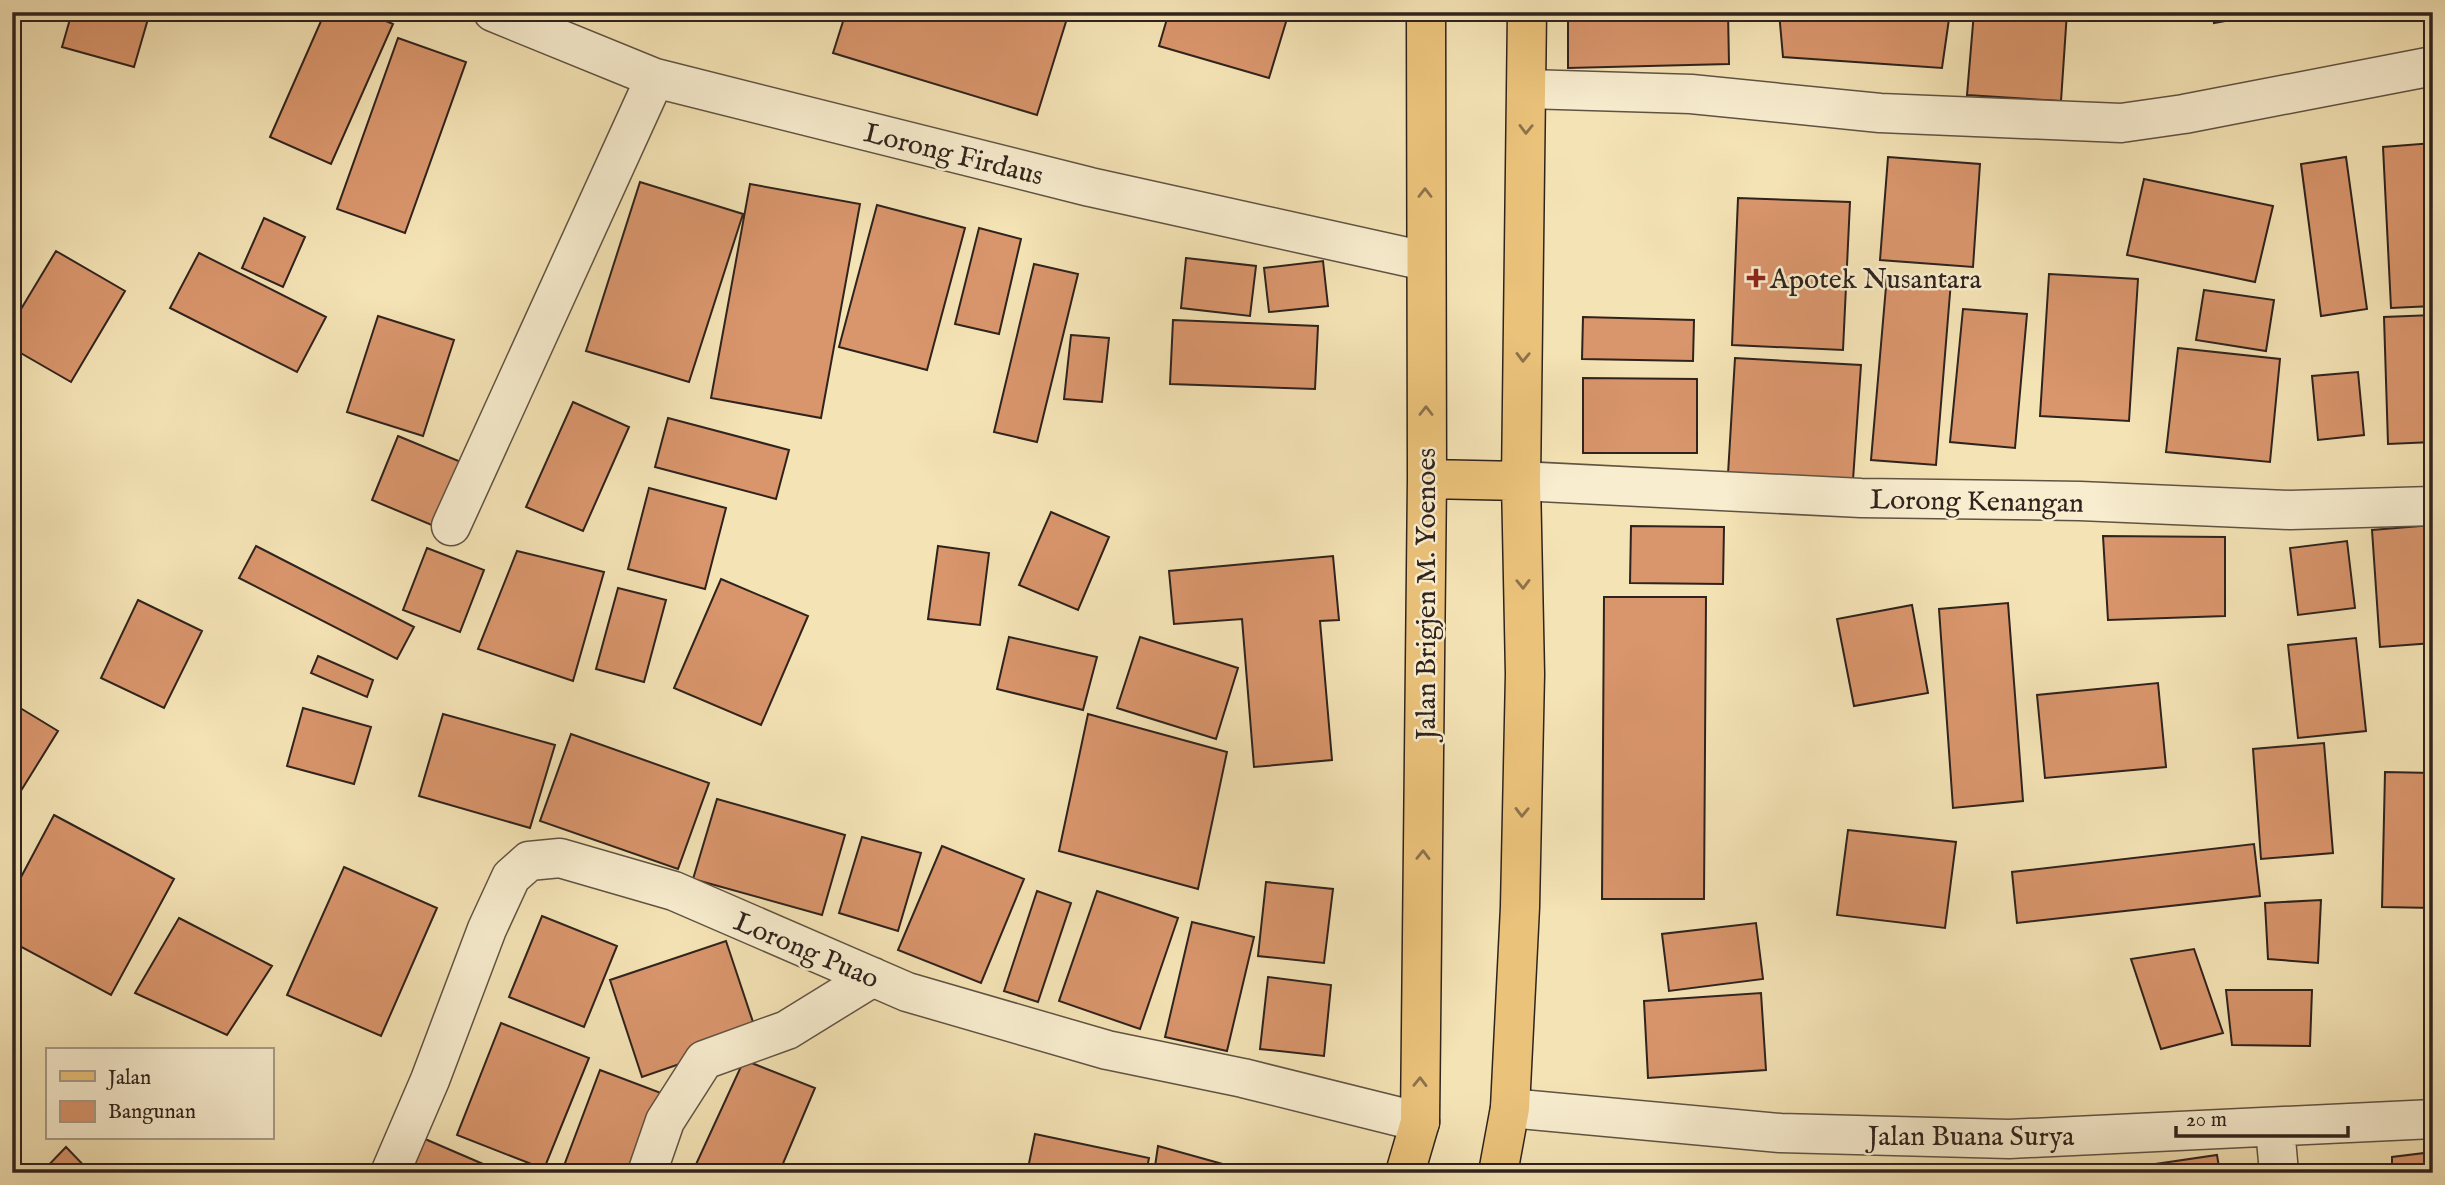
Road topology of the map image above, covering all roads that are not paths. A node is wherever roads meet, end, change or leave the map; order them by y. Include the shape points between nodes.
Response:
1 (493, 12) edge
2 (1426, 12) edge
3 (1527, 12) edge
4 (2433, 66) edge
5 (655, 78) junction
6 (1527, 89) junction
7 (1425, 261) junction
8 (1427, 479) junction
9 (1521, 481) junction
10 (2433, 506) edge
11 (452, 526) dead end
12 (873, 978) junction
13 (1510, 1108) junction
14 (2433, 1119) edge
15 (1420, 1122) junction
16 (2275, 1128) junction
17 (390, 1173) edge
18 (647, 1173) edge
19 (1405, 1173) edge
20 (1498, 1173) edge
21 (2279, 1173) edge

1 - 5 street, Lorong Firdaus
7 -> 2 main road, Jalan Brigjen M. Yoenoes
3 - 6 main road
4 - 6 street via 2121,123 1880,113 1691,94
5 - 7 street, Lorong Firdaus via 1090,187
5 - 11 street
6 -> 9 main road
8 -> 7 main road, Jalan Brigjen M. Yoenoes
8 - 9 main road
15 -> 8 main road, Jalan Brigjen M. Yoenoes
9 - 10 street, Lorong Kenangan via 1861,498 2080,500 2290,510
9 -> 13 main road via 1525,688
12 - 15 street, Lorong Puao via 932,1000 1107,1050
12 - 17 street, Lorong Puao via 674,891 560,858 529,861 511,877 487,929
12 - 18 street via 787,1030 704,1060 665,1121
13 - 16 street, Jalan Buana Surya via 1780,1133 2009,1139
13 - 20 main road
14 - 16 street, Jalan Buana Surya
15 - 19 main road, Jalan Brigjen M. Yoenoes
16 - 21 street

